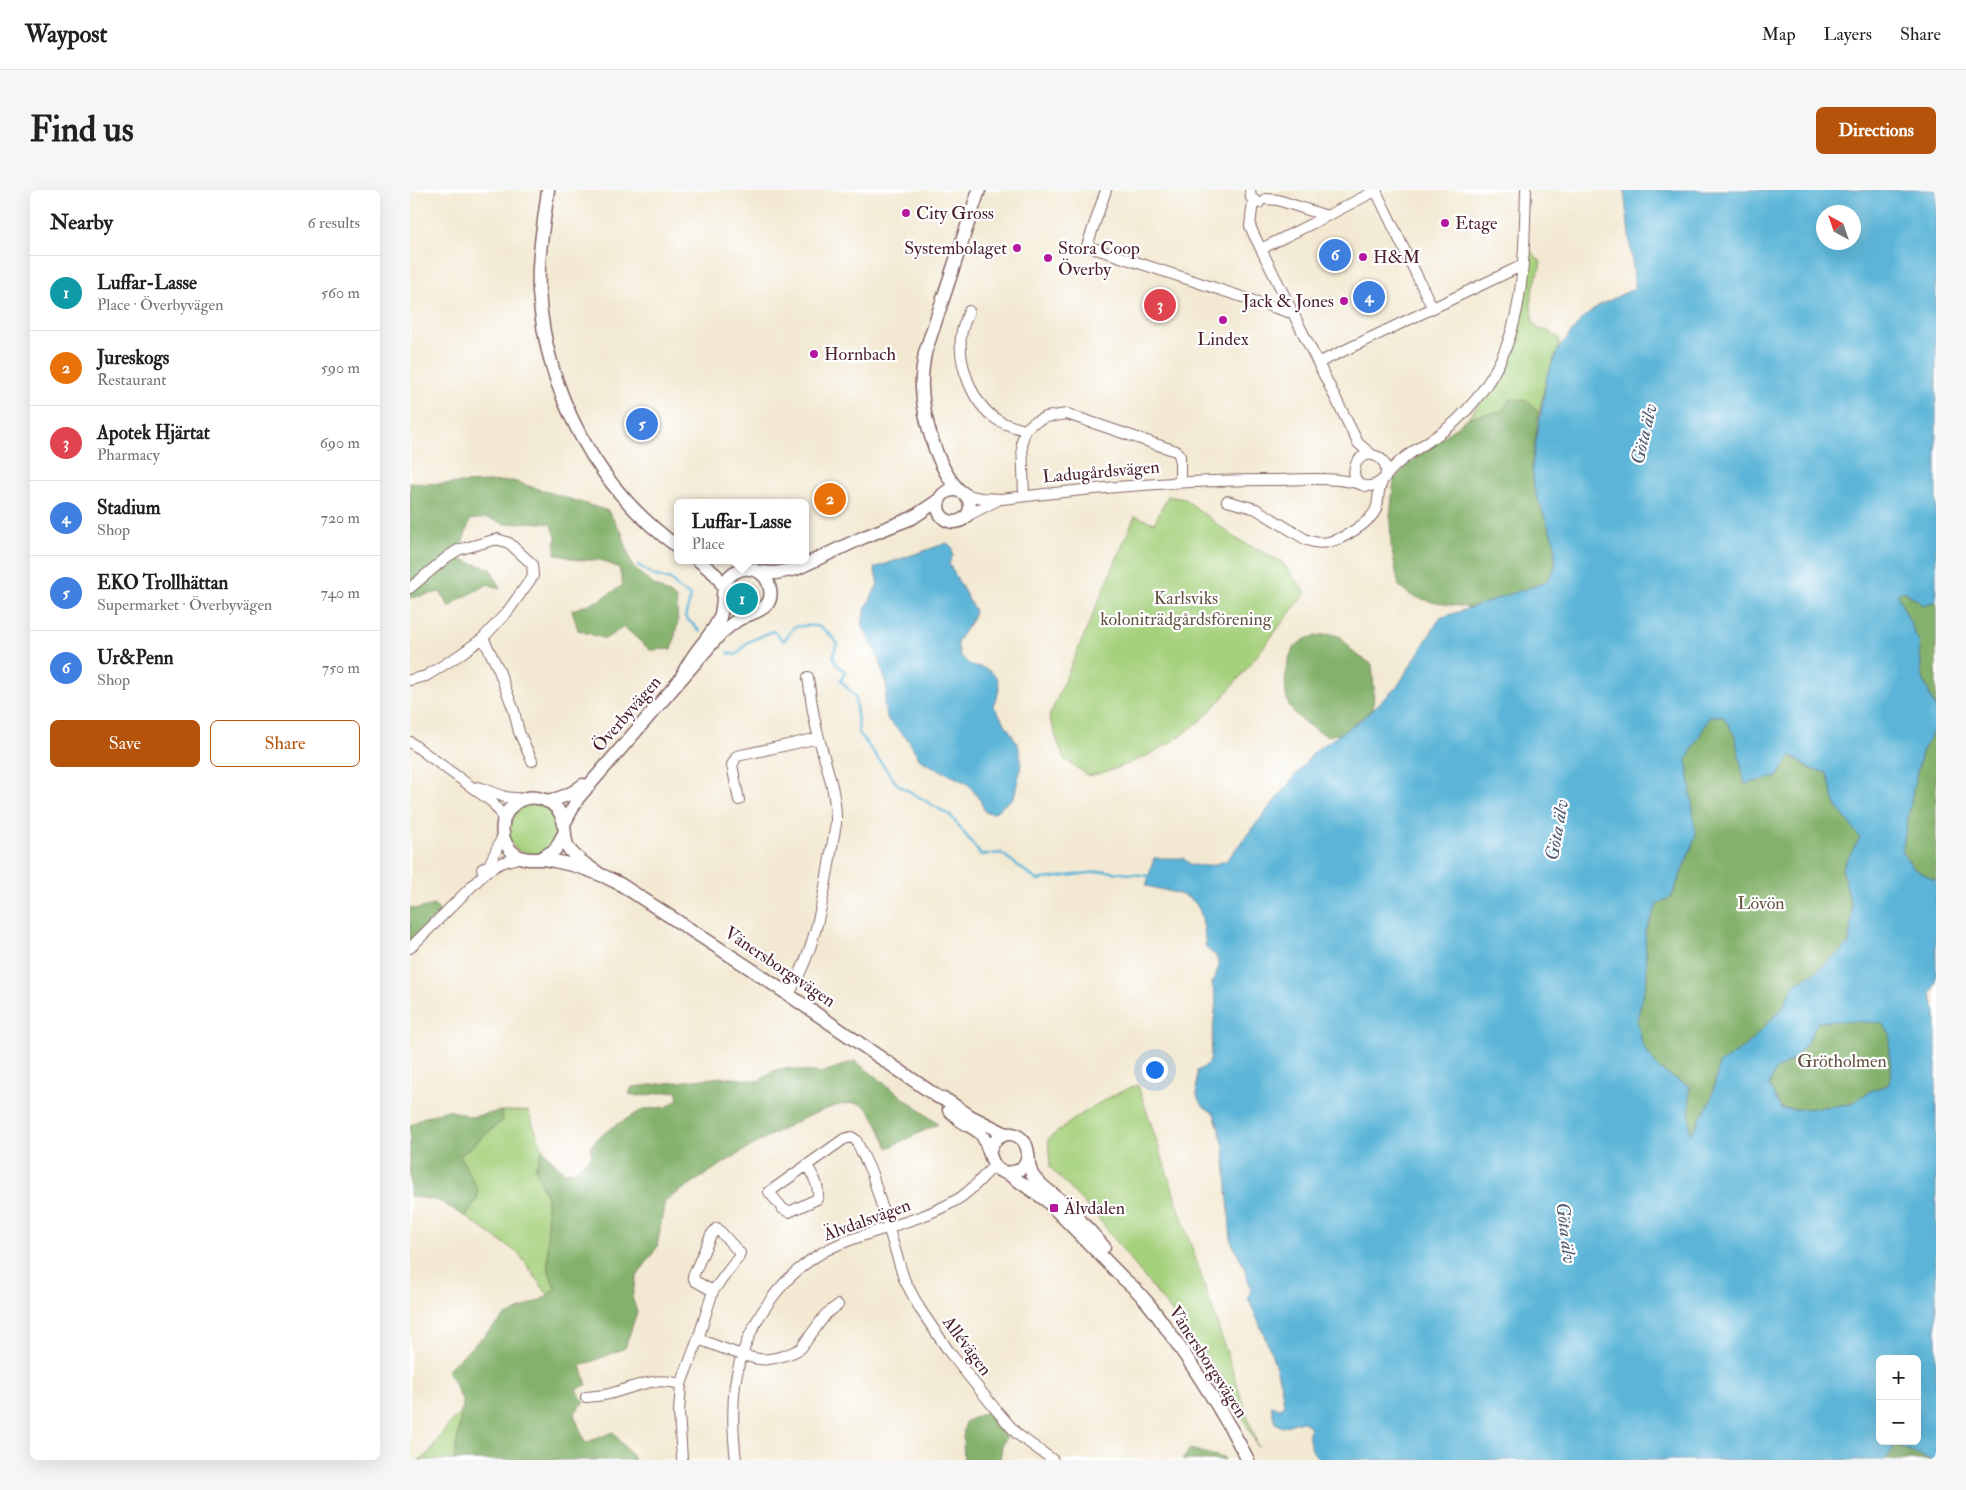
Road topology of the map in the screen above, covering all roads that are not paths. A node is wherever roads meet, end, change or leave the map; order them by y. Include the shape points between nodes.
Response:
1 (548, 190) edge
2 (979, 190) edge
3 (1106, 190) edge
4 (1376, 190) edge
5 (1526, 190) edge
6 (1257, 195) edge
7 (1327, 216) junction
8 (1261, 249) junction
9 (1523, 265) junction
10 (1432, 307) junction
11 (969, 311) dead end
12 (1292, 311) junction
13 (1318, 363) junction
14 (1025, 430) junction
15 (1358, 443) junction
16 (1372, 455) junction
17 (1408, 456) junction
18 (1382, 459) junction
19 (940, 461) junction
20 (1357, 462) junction
21 (1332, 479) junction
22 (1383, 480) junction
23 (1180, 482) junction
24 (1364, 485) junction
25 (962, 492) junction
26 (1376, 495) junction
27 (1024, 496) junction
28 (940, 498) junction
29 (1002, 499) junction
30 (1227, 501) dead end
31 (967, 516) junction
32 (912, 518) junction
33 (944, 518) junction
34 (674, 544) edge
35 (809, 563) edge
36 (703, 564) edge
37 (708, 564) edge
38 (807, 564) edge
39 (796, 569) junction
40 (739, 570) junction
41 (759, 572) junction
42 (410, 588) edge
43 (724, 592) junction
44 (770, 596) junction
45 (747, 616) junction
46 (483, 638) junction
47 (808, 677) dead end
48 (681, 678) junction
49 (410, 680) edge
50 (819, 738) junction
51 (410, 742) edge
52 (622, 750) junction
53 (532, 761) dead end
54 (599, 772) junction
55 (465, 783) junction
56 (523, 799) junction
57 (546, 800) junction
58 (739, 800) dead end
59 (503, 820) junction
60 (564, 830) junction
61 (503, 836) junction
62 (521, 857) junction
63 (540, 859) junction
64 (598, 873) junction
65 (620, 884) junction
66 (465, 892) junction
67 (410, 948) edge
68 (789, 994) junction
69 (938, 1097) junction
70 (1006, 1134) junction
71 (990, 1151) junction
72 (1028, 1156) junction
73 (806, 1166) junction
74 (994, 1166) junction
75 (1007, 1173) junction
76 (889, 1228) junction
77 (1133, 1287) junction
78 (713, 1291) junction
79 (838, 1305) dead end
80 (698, 1340) junction
81 (743, 1354) junction
82 (681, 1384) junction
83 (586, 1397) dead end
84 (682, 1460) edge
85 (736, 1460) edge
86 (1053, 1460) edge
87 (1248, 1460) edge

1 - 34 main road via 539,292 546,340 559,390 586,446 612,484 650,525
2 - 19 main road via 923,363 925,410
3 - 12 street via 1087,246
4 - 7 street
4 - 10 street
5 - 9 street
6 - 7 street
6 - 8 street via 1250,226
7 - 8 street
8 - 12 street
9 - 10 street
9 - 17 street via 1515,320 1493,374 1458,419
10 - 13 street
11 - 14 street via 960,349 968,381 981,404 995,418
12 - 13 street
13 - 15 street
14 - 23 street, Ladugårdsvägen via 1046,417 1066,414 1176,450 1180,456
14 - 27 street, Ladugårdsvägen via 1022,442
15 - 16 street
15 - 20 street
16 - 18 street
16 - 20 street
17 - 18 street
17 - 22 street
18 - 22 street via 1386,468
19 - 25 main road via 949,480
19 - 28 main road
20 - 21 street, Ladugårdsvägen
20 - 24 street via 1355,475
21 - 23 street, Ladugårdsvägen
21 - 24 street, Ladugårdsvägen
22 - 24 street via 1376,486
22 - 26 street
23 - 27 street, Ladugårdsvägen
24 - 26 street
25 - 28 main road, Ladugårdsvägen via 950,490
25 - 29 street, Ladugårdsvägen
25 - 31 main road via 970,504
26 - 30 street via 1376,509 1369,519 1344,536 1328,542 1305,539 1256,510
27 - 29 street, Ladugårdsvägen
28 - 32 main road, Ladugårdsvägen
28 - 33 main road via 939,511
29 - 31 street, Ladugårdsvägen
31 - 33 main road, Ladugårdsvägen via 957,522
32 - 33 main road, Ladugårdsvägen
32 - 35 main road, Ladugårdsvägen
36 - 43 main road via 716,575
37 - 40 main road
38 - 39 main road, Ladugårdsvägen
39 - 41 main road, Ladugårdsvägen
39 - 44 main road, Ladugårdsvägen
40 - 41 main road
40 - 43 main road, Överbyvägen via 730,576
41 - 44 main road via 768,583
42 - 46 street via 458,550 496,539 509,542 532,564 533,576 508,611
43 - 45 main road via 727,604 734,612
43 - 48 main road, Överbyvägen via 715,626
44 - 45 main road, Överbyvägen via 766,606
45 - 48 main road, Överbyvägen via 720,634
46 - 49 street via 426,676
46 - 53 street via 498,668
47 - 50 street
48 - 52 main road, Överbyvägen
50 - 58 street via 737,756 732,765
50 - 68 street via 834,791 836,824 814,935 803,968
51 - 55 street
52 - 54 main road, Överbyvägen
52 - 65 main road via 614,766 580,806 572,829 578,848
54 - 57 main road, Överbyvägen via 574,792
54 - 60 main road, Överbyvägen via 572,807
55 - 56 street via 505,797
55 - 59 street via 492,802
56 - 57 main road
56 - 59 main road via 510,807
57 - 60 main road, Vänersborgsvägen via 557,809
59 - 61 main road
60 - 63 main road, Överbyvägen via 556,850
60 - 64 main road, Vänersborgsvägen via 569,849
61 - 62 main road via 509,849
61 - 66 street via 489,865 483,867
62 - 63 main road, Vänersborgsvägen
62 - 66 street via 487,871
63 - 64 main road, Vänersborgsvägen
64 - 65 main road, Vänersborgsvägen
65 - 68 main road, Vänersborgsvägen
66 - 67 street
68 - 69 main road, Vänersborgsvägen
69 - 70 main road, Vänersborgsvägen
69 - 71 main road, Vänersborgsvägen via 982,1135
70 - 71 main road via 996,1139
70 - 72 main road, Vänersborgsvägen via 1016,1135 1024,1141
71 - 74 main road, Vänersborgsvägen
72 - 75 main road via 1021,1169
72 - 77 main road, Vänersborgsvägen via 1032,1175 1085,1226 1116,1261
73 - 73 street via 768,1192 783,1209 790,1212 817,1199 820,1194 813,1174
73 - 76 street, Allévägen via 844,1139 851,1137 856,1140 872,1174
74 - 75 main road, Vänersborgsvägen
74 - 76 street, Älvdalsvägen via 960,1198 920,1218
75 - 77 main road, Vänersborgsvägen via 1046,1200
76 - 81 street, Älvdalsvägen via 838,1245 805,1265 767,1304
76 - 86 street, Allévägen via 904,1279 945,1345 1017,1434
77 - 87 main road, Vänersborgsvägen via 1194,1368
78 - 78 street via 740,1253 717,1228 694,1276 694,1282
78 - 80 street
79 - 81 street via 826,1314 796,1352 766,1359
80 - 81 street
80 - 82 street
81 - 85 street, Älvdalsvägen via 735,1383 733,1438
82 - 83 street via 653,1381 607,1395
82 - 84 street

